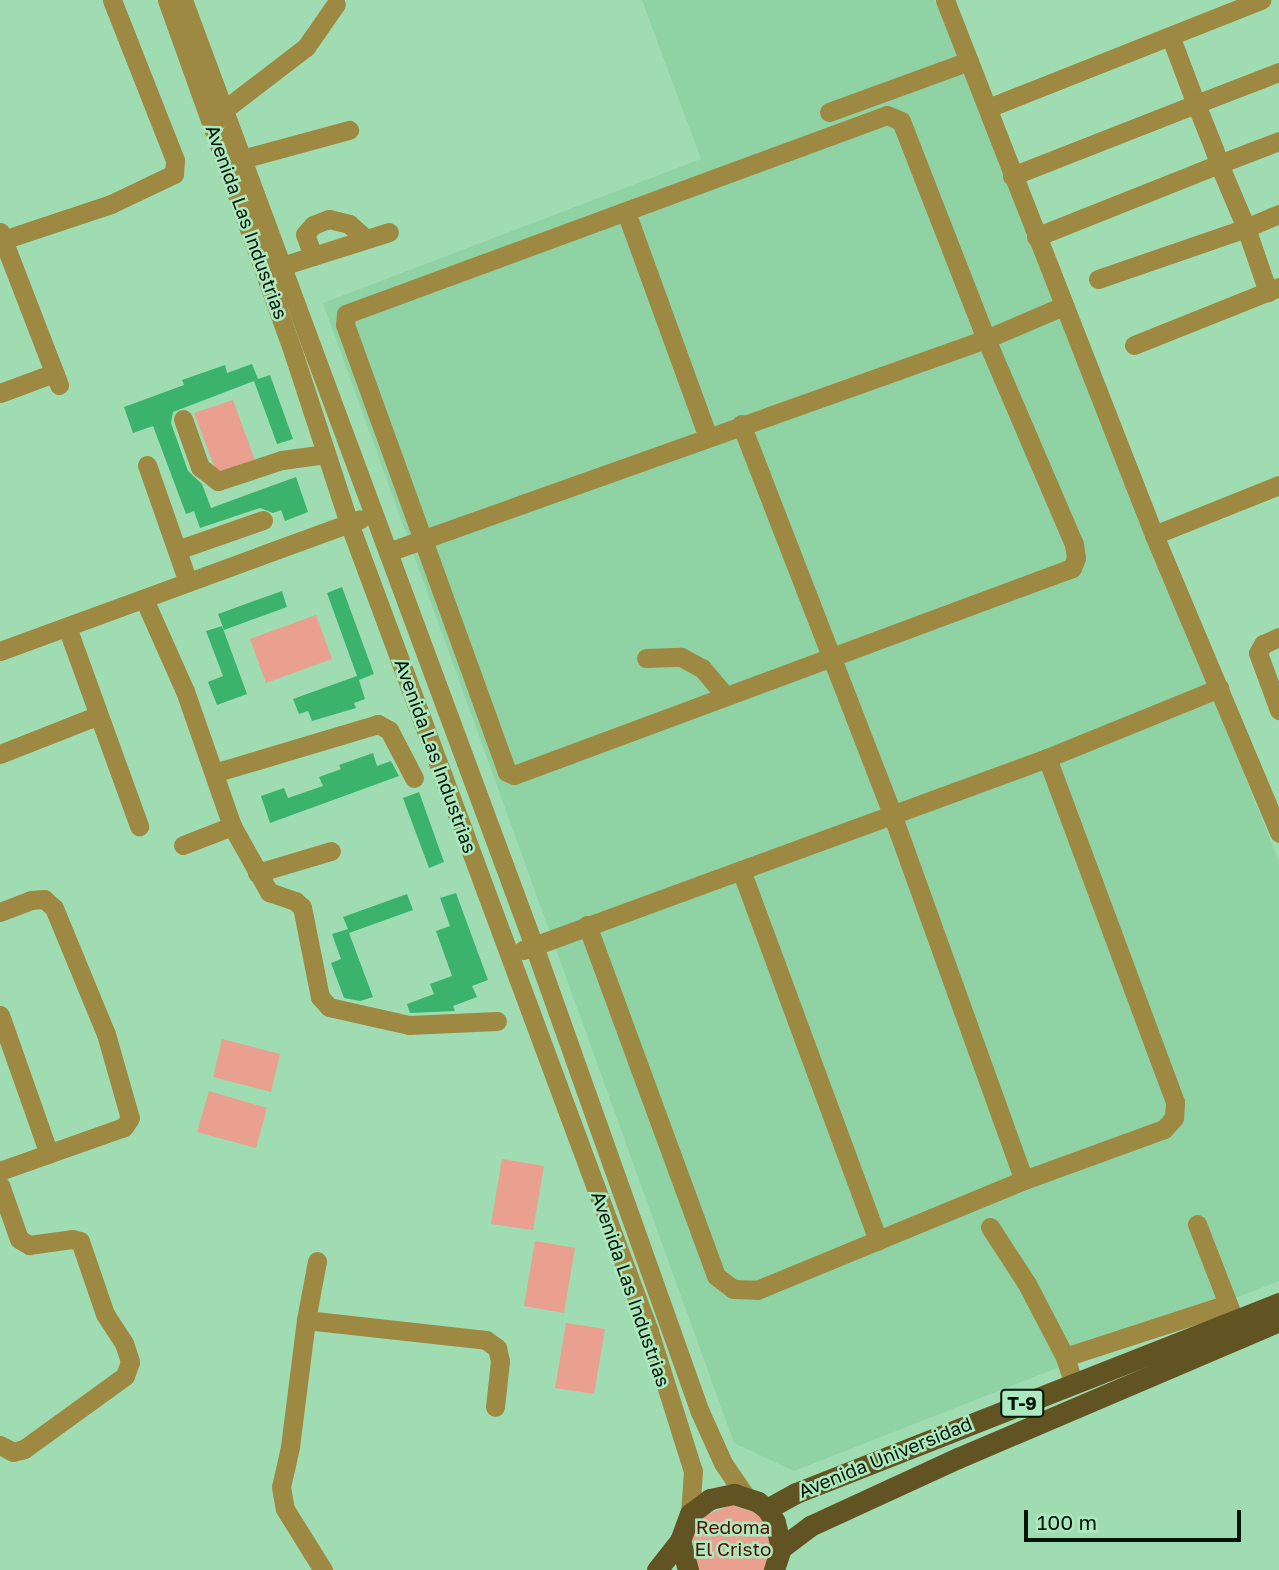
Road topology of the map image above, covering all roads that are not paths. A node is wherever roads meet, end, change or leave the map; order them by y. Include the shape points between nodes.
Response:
1 (112, 0) edge
2 (167, 0) edge
3 (183, 0) edge
4 (945, 0) edge
5 (1261, 0) edge
6 (336, 4) dead end
7 (1171, 38) junction
8 (969, 61) junction
9 (1279, 72) edge
10 (1196, 104) junction
11 (988, 108) junction
12 (224, 110) junction
13 (829, 112) dead end
14 (349, 130) dead end
15 (1279, 141) edge
16 (242, 159) junction
17 (1219, 164) junction
18 (1012, 176) junction
19 (626, 212) junction
20 (1279, 214) edge
21 (1246, 228) junction
22 (389, 232) dead end
23 (2, 236) edge
24 (1036, 237) junction
25 (366, 239) junction
26 (313, 256) junction
27 (282, 266) junction
28 (1098, 279) dead end
29 (1274, 290) edge
30 (1063, 306) junction
31 (986, 339) junction
32 (1134, 345) dead end
33 (0, 393) edge
34 (183, 419) dead end
35 (741, 424) junction
36 (708, 437) junction
37 (326, 454) junction
38 (147, 465) dead end
39 (1279, 485) edge
40 (374, 514) junction
41 (263, 520) dead end
42 (349, 523) junction
43 (1154, 535) junction
44 (424, 541) junction
45 (177, 550) junction
46 (388, 552) junction
47 (188, 582) junction
48 (144, 599) junction
49 (67, 627) junction
50 (1279, 637) edge
51 (0, 651) edge
52 (832, 655) junction
53 (646, 657) dead end
54 (1219, 688) junction
55 (725, 695) junction
56 (1279, 710) edge
57 (99, 715) junction
58 (0, 754) edge
59 (1047, 758) junction
60 (214, 773) junction
61 (414, 778) dead end
62 (892, 814) junction
63 (139, 826) dead end
64 (232, 826) junction
65 (1279, 833) edge
66 (183, 845) dead end
67 (331, 851) dead end
68 (741, 870) junction
69 (257, 873) junction
70 (0, 912) edge
71 (587, 925) junction
72 (534, 946) junction
73 (510, 955) junction
74 (0, 1015) edge
75 (498, 1021) dead end
76 (49, 1154) junction
77 (0, 1171) edge
78 (1024, 1180) junction
79 (0, 1185) edge
80 (1197, 1224) dead end
81 (990, 1227) dead end
82 (878, 1241) junction
83 (317, 1261) dead end
84 (1279, 1303) edge
85 (1231, 1312) junction
86 (306, 1320) junction
87 (1279, 1321) edge
88 (1065, 1357) junction
89 (1073, 1382) junction
90 (495, 1407) dead end
91 (0, 1444) edge
92 (746, 1497) junction
93 (767, 1508) junction
94 (690, 1514) junction
95 (680, 1541) junction
96 (781, 1548) junction
97 (323, 1570) edge
98 (657, 1570) edge
99 (688, 1570) edge
100 (774, 1570) edge

1 - 23 street via 176,160 174,174 111,204
2 - 37 street, Avenida Las Industrias
3 - 12 street, Avenida Las Industrias
4 - 8 street
5 - 7 street
6 - 12 street via 306,47
7 - 10 street
7 - 11 street
8 - 11 street
8 - 13 street
9 - 10 street
10 - 17 street
10 - 18 street
11 - 18 street
12 - 16 street, Avenida Las Industrias
14 - 16 street
15 - 17 street
16 - 27 street, Avenida Las Industrias
17 - 21 street
17 - 24 street
18 - 24 street
19 - 31 street via 887,115 901,121
19 - 36 street
19 - 44 street via 346,314 345,324
20 - 21 street
21 - 28 street
21 - 29 street
22 - 25 street
23 - 33 street via 57,379
24 - 30 street
25 - 26 street
25 - 26 street via 349,224 329,219 305,234
26 - 27 street
27 - 40 street, Avenida Las Industrias
29 - 32 street
30 - 31 street
30 - 43 street
31 - 35 street
31 - 52 street via 1074,544 1072,568
34 - 37 street via 200,467 218,481 282,460
35 - 36 street
35 - 52 street
36 - 44 street
37 - 42 street, Avenida Las Industrias
38 - 45 street
39 - 43 street
40 - 42 street
40 - 46 street, Avenida Las Industrias
41 - 45 street
42 - 47 street
42 - 73 street, Avenida Las Industrias
43 - 54 street
44 - 46 street
44 - 55 street via 507,772 514,775
45 - 47 street
46 - 72 street, Avenida Las Industrias
47 - 48 street
48 - 49 street
48 - 60 street via 185,691
49 - 51 street
49 - 57 street
50 - 56 street via 1263,644 1258,653
52 - 55 street
52 - 62 street
53 - 55 street via 681,657 702,668
54 - 59 street
54 - 65 street
57 - 58 street
57 - 63 street
59 - 62 street
59 - 78 street via 1175,1102 1174,1118 1164,1129
60 - 61 street via 378,724 389,730
60 - 64 street
62 - 68 street
62 - 78 street
64 - 66 street
64 - 69 street
67 - 69 street
68 - 71 street
68 - 82 street
69 - 75 street via 269,892 302,907 320,997 329,1007 409,1026
70 - 76 street via 44,899 54,908 106,1034 130,1118 124,1127
71 - 72 street
71 - 82 street via 716,1276 733,1289 757,1290
72 - 73 street
72 - 92 street, Avenida Las Industrias via 701,1412 723,1463
73 - 94 street, Avenida Las Industrias via 649,1331 692,1471
74 - 76 street
76 - 77 street
78 - 82 street
79 - 91 street via 19,1240 29,1245 72,1238 79,1241 130,1362 125,1376 24,1450 13,1452
80 - 85 street
81 - 88 street via 1027,1284
83 - 86 street
84 - 85 main road, Avenida Universidad / T-9
85 - 88 street
85 - 89 main road, Avenida Universidad / T-9
86 - 90 street via 486,1340 498,1348 500,1361
86 - 97 street via 281,1487 285,1509
87 - 96 main road, Avenida Universidad / T-9 via 958,1458 810,1526
88 - 89 street
89 - 93 main road, Avenida Universidad / T-9
92 - 93 main road
92 - 94 main road via 722,1495
93 - 96 main road
94 - 95 main road
95 - 98 main road
95 - 99 main road
96 - 100 main road

